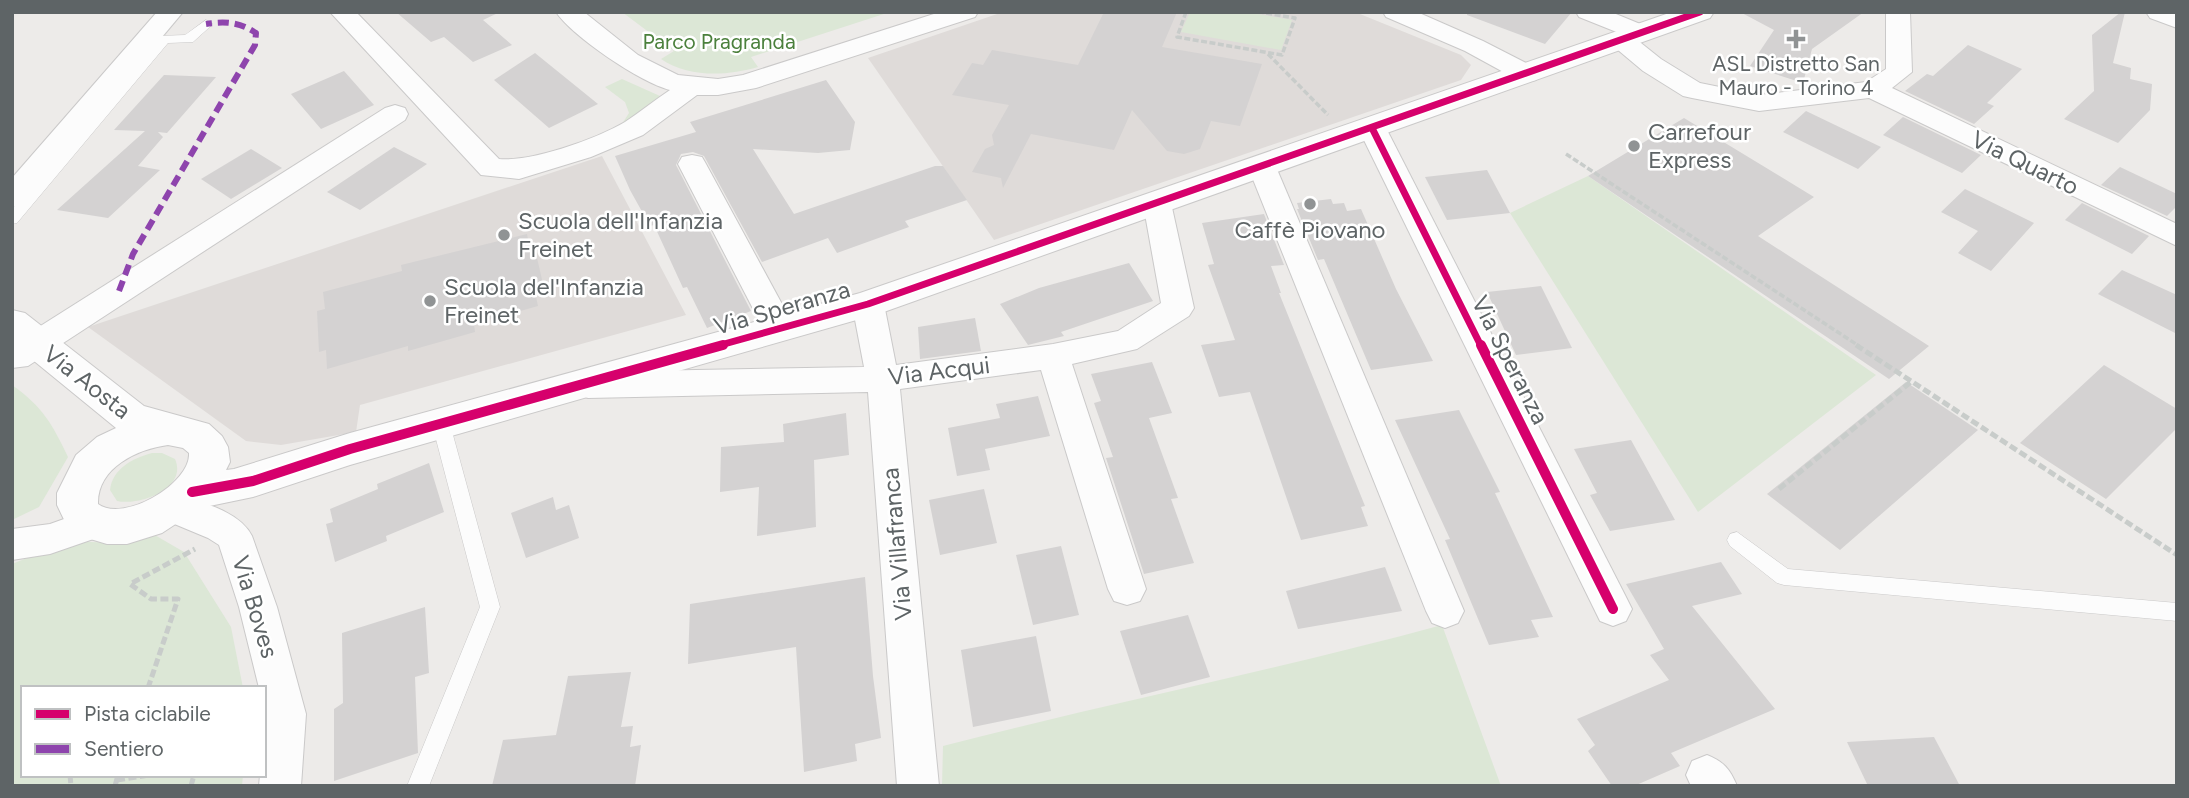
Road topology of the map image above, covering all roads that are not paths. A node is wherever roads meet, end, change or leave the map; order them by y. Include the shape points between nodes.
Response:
1 (171, 12) edge
2 (342, 12) edge
3 (568, 12) edge
4 (966, 12) edge
5 (1395, 12) edge
6 (1588, 12) edge
7 (1700, 12) edge
8 (1898, 12) edge
9 (206, 24) dead end
10 (1631, 37) junction
11 (1527, 74) junction
12 (691, 87) junction
13 (1873, 89) junction
14 (395, 114) dead end
15 (1359, 133) junction
16 (692, 164) dead end
17 (1262, 167) junction
18 (12, 197) edge
19 (1157, 203) junction
20 (12, 219) edge
21 (2177, 236) edge
22 (868, 304) junction
23 (779, 328) junction
24 (20, 344) edge
25 (1054, 356) junction
26 (883, 379) junction
27 (582, 385) junction
28 (441, 424) junction
29 (168, 429) junction
30 (208, 446) junction
31 (340, 452) junction
32 (102, 455) junction
33 (183, 500) junction
34 (85, 518) junction
35 (1737, 540) dead end
36 (25, 542) edge
37 (1126, 589) dead end
38 (1614, 609) dead end
39 (1444, 611) dead end
40 (2177, 612) edge
41 (280, 786) edge
42 (418, 786) edge
43 (918, 786) edge

1 - 18 street
2 - 12 street via 491,168 519,170 581,151 633,129
3 - 12 street via 650,75
4 - 12 street via 733,86
5 - 11 street
6 - 10 street
7 - 10 street, Via Speranza
8 - 13 street via 1899,72
9 - 20 lane via 188,39 164,38
10 - 11 street, Via Speranza
10 - 13 street via 1652,65 1692,90 1759,103
11 - 15 street, Via Speranza
13 - 21 street, Via Quarto
14 - 24 street
15 - 17 street, Via Speranza
15 - 38 street, Via Speranza
16 - 23 street, Via Speranza
17 - 19 street, Via Speranza
17 - 39 street
19 - 22 street, Via Speranza
19 - 25 street, Via Acqui via 1178,307 1126,341
22 - 23 street, Via Speranza
22 - 26 street, Via Villafranca
23 - 27 street, Via Speranza
24 - 29 street, Via Aosta via 130,416
24 - 32 street, Via Aosta via 91,421
25 - 26 street, Via Acqui
25 - 37 street
26 - 27 street, Via Acqui
26 - 43 street, Via Villafranca
27 - 28 street, Via Speranza
28 - 31 street, Via Speranza
28 - 42 lane via 489,607
29 - 30 street via 186,430
29 - 32 street via 134,436
30 - 31 street, Via Speranza via 230,456 275,462
30 - 33 street via 210,460 204,476
31 - 33 street, Via Speranza via 273,477
32 - 34 street via 77,487 75,503
33 - 34 street via 130,526 110,528
33 - 41 street, Via Boves via 234,536 286,714
34 - 36 street via 50,539
35 - 40 lane via 1784,577

